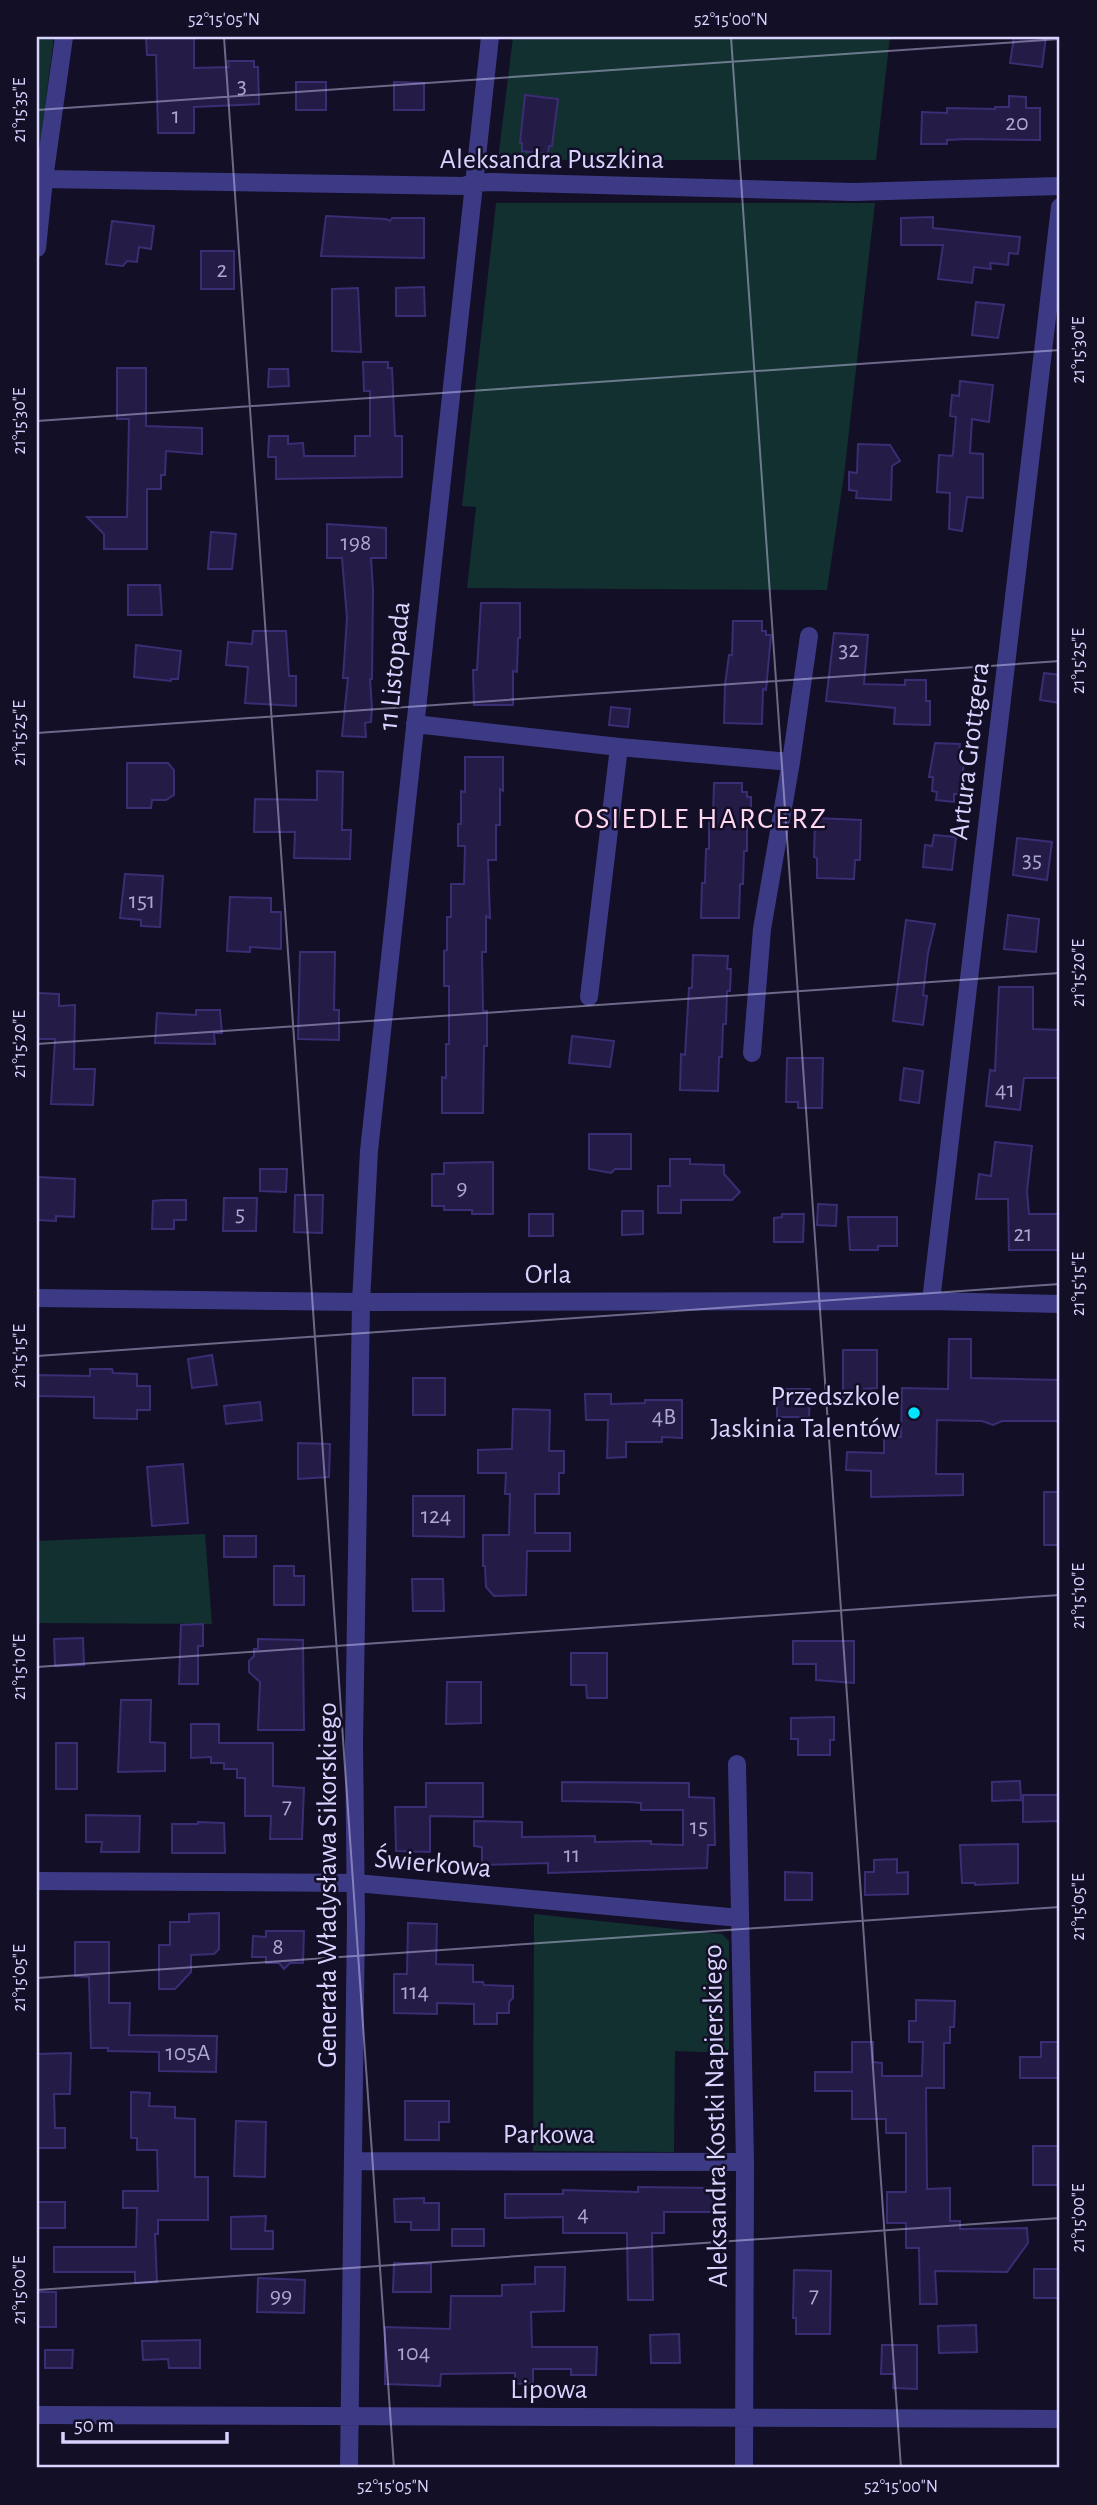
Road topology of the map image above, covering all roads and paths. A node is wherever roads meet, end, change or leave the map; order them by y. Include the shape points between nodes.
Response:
1 (64, 37) edge
2 (490, 37) edge
3 (44, 179) junction
4 (473, 183) junction
5 (1060, 186) edge
6 (1060, 206) edge
7 (37, 248) edge
8 (809, 636) dead end
9 (415, 724) junction
10 (619, 747) junction
11 (792, 762) junction
12 (589, 997) dead end
13 (752, 1053) dead end
14 (37, 1298) edge
15 (931, 1301) junction
16 (360, 1302) junction
17 (1060, 1304) edge
18 (737, 1764) dead end
19 (37, 1881) edge
20 (356, 1883) junction
21 (740, 1919) junction
22 (354, 2161) junction
23 (745, 2162) junction
24 (37, 2415) edge
25 (349, 2416) junction
26 (745, 2417) junction
27 (1060, 2419) edge
28 (349, 2468) edge
29 (744, 2468) edge

1 - 3 street
2 - 4 street, 11 Listopada
3 - 4 street, Aleksandra Puszkina
3 - 7 street
4 - 5 street, Aleksandra Puszkina via 853,192
4 - 9 street, 11 Listopada
6 - 15 street, Artura Grottgera
8 - 11 street
9 - 10 street
9 - 16 street, 11 Listopada via 369,1151
10 - 11 street
10 - 12 street
11 - 13 street via 762,929
14 - 16 street, Orla
15 - 16 street, Orla
15 - 17 street, Orla
16 - 20 street, Generała Władysława Sikorskiego
18 - 21 street, Aleksandra Kostki Napierskiego
19 - 20 street, Świerkowa
20 - 21 street, Świerkowa
20 - 22 street, Generała Władysława Sikorskiego
21 - 23 street, Aleksandra Kostki Napierskiego
22 - 23 street, Parkowa
22 - 25 street, Generała Władysława Sikorskiego
23 - 26 street, Aleksandra Kostki Napierskiego
24 - 25 street, Lipowa
25 - 26 street, Lipowa
25 - 28 street, Generała Władysława Sikorskiego
26 - 27 street, Lipowa
26 - 29 street, Aleksandra Kostki Napierskiego

